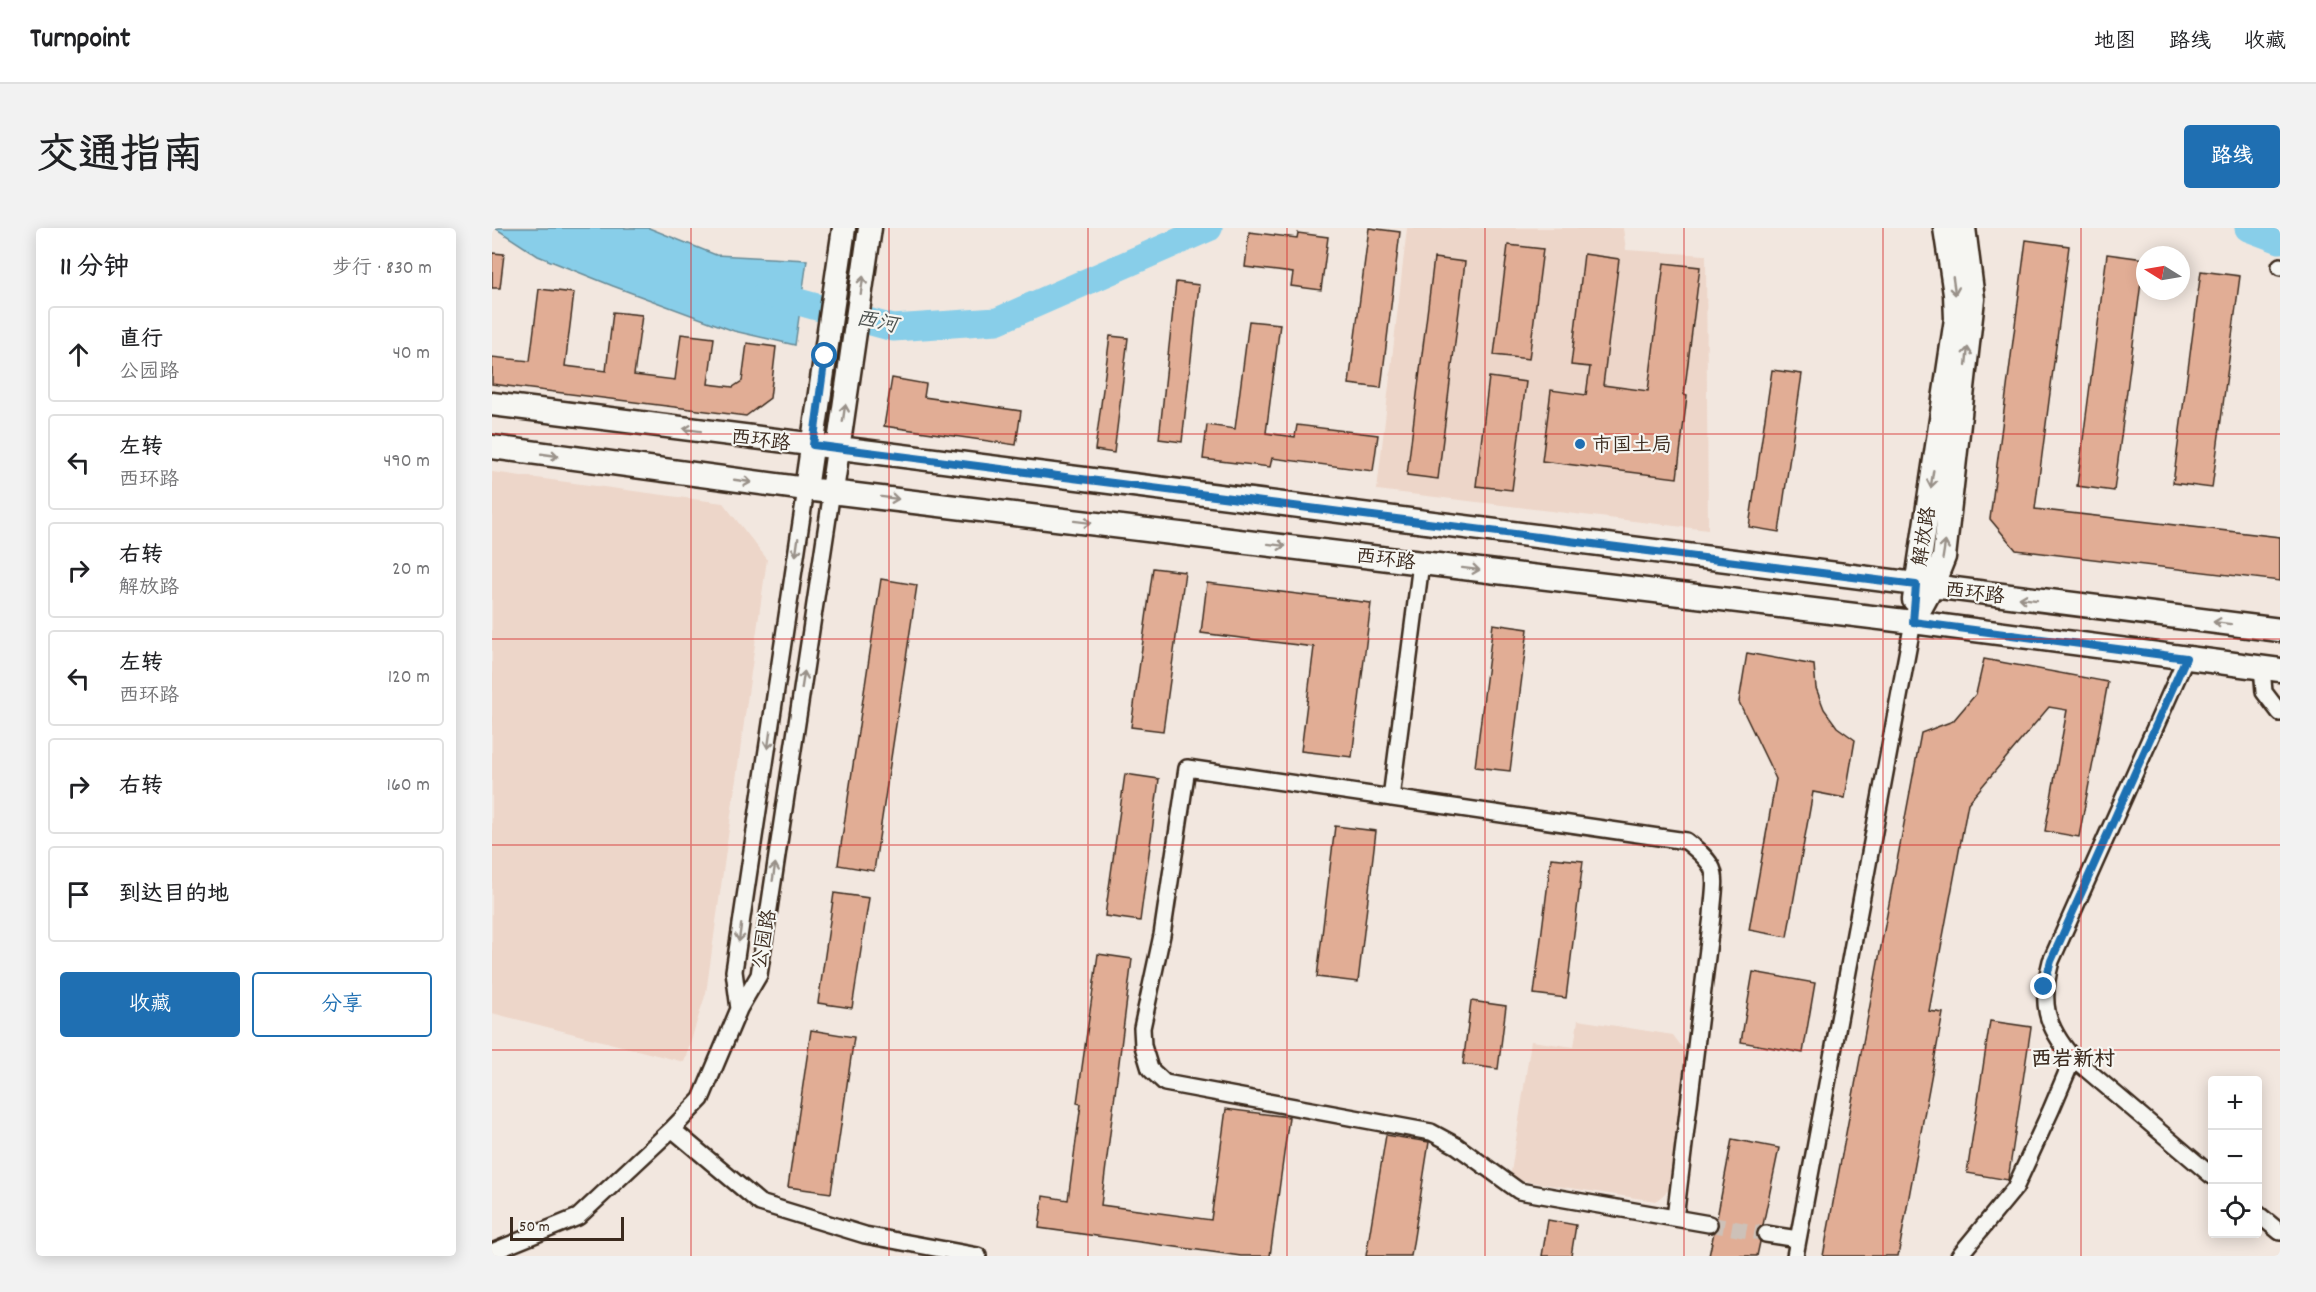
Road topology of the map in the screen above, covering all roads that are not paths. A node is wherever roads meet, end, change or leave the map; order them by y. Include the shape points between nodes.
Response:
1 (1945, 228) edge
2 (1964, 228) edge
3 (843, 235) edge
4 (869, 236) edge
5 (492, 405) edge
6 (813, 445) junction
7 (492, 447) edge
8 (839, 449) junction
9 (806, 489) junction
10 (832, 491) junction
11 (1421, 563) junction
12 (1924, 586) junction
13 (1913, 622) junction
14 (2280, 630) edge
15 (2186, 658) junction
16 (2271, 668) edge
17 (2280, 713) edge
18 (1391, 798) junction
19 (739, 1009) junction
20 (2073, 1058) junction
21 (672, 1129) junction
22 (2208, 1173) edge
23 (2262, 1217) edge
24 (1675, 1218) junction
25 (1709, 1224) tunnel mouth
26 (2280, 1232) edge
27 (1766, 1234) tunnel mouth
28 (1798, 1239) junction
29 (492, 1252) edge
30 (978, 1256) edge
31 (1795, 1256) edge
32 (1959, 1256) edge

1 -> 12 main road, 解放路 via 1956,319
12 -> 2 main road, 解放路 via 1944,557 1973,299
3 - 6 main road, 公园路
8 -> 4 main road, 公园路
6 -> 5 main road, 西环路
6 - 8 main road, 西环路
6 - 9 main road, 公园路
7 -> 9 main road, 西环路
8 - 10 main road, 公园路
8 - 12 main road, 西环路
9 - 10 main road, 西环路
9 -> 19 street, 公园路 via 734,971
10 -> 11 main road, 西环路
19 -> 10 street, 公园路 via 759,975
11 -> 13 main road, 西环路
11 - 18 street
12 - 13 main road, 解放路
14 -> 12 main road, 西环路
13 - 15 main road, 西环路
13 - 28 street
15 - 16 main road, 西环路
15 - 20 street via 2051,961 2044,987 2046,1013 2056,1038
16 - 17 street via 2264,692
18 - 24 street via 1686,841 1707,858 1715,873 1712,916
18 - 24 street via 1187,768 1162,935 1143,1028 1143,1046 1150,1069 1165,1083 1431,1132 1519,1191
19 - 21 street via 700,1099
20 - 22 street
20 - 32 street via 2015,1188
21 - 29 street via 578,1217
21 - 30 street via 760,1203 865,1235
23 - 26 street
24 - 25 street
27 - 28 street
28 - 31 street

